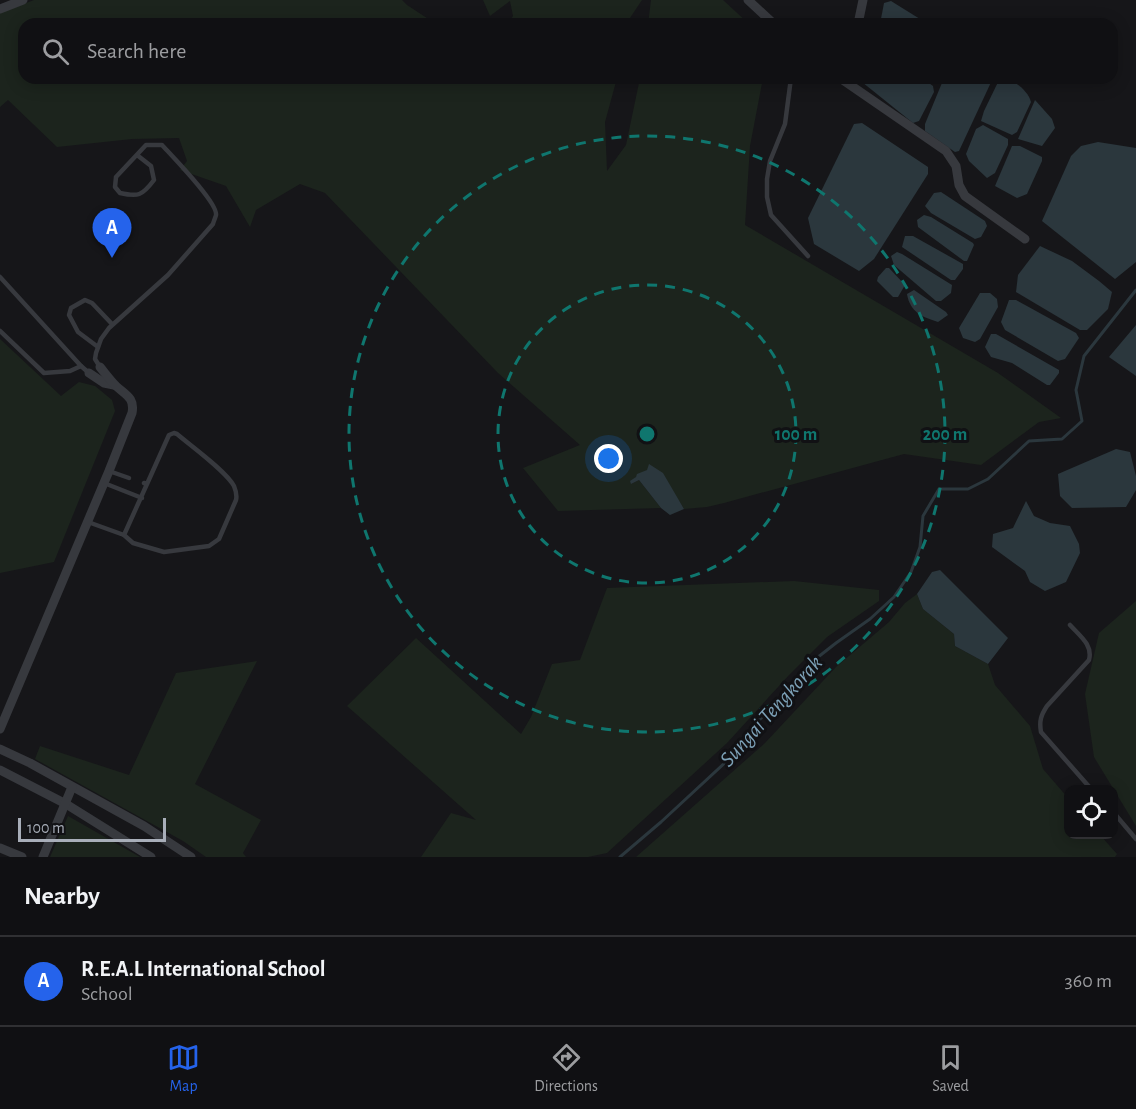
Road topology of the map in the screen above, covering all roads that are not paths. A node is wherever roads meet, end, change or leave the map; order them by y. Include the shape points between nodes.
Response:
1 (23, 0) edge
2 (748, 0) edge
3 (863, 0) edge
4 (0, 9) edge
5 (768, 18) edge
6 (859, 18) edge
7 (790, 84) edge
8 (850, 84) edge
9 (137, 155) junction
10 (1025, 239) dead end
11 (808, 256) dead end
12 (0, 277) edge
13 (112, 324) junction
14 (0, 331) edge
15 (98, 347) junction
16 (81, 366) junction
17 (100, 367) joint
18 (89, 373) joint
19 (114, 385) junction
20 (109, 471) junction
21 (129, 478) dead end
22 (104, 483) junction
23 (142, 498) junction
24 (88, 522) junction
25 (124, 535) junction
26 (1070, 625) dead end
27 (0, 729) edge
28 (0, 749) edge
29 (0, 770) edge
30 (1088, 785) edge
31 (72, 787) junction
32 (66, 804) junction
33 (1118, 819) edge
34 (1136, 839) edge
35 (0, 848) edge
36 (22, 857) edge
37 (43, 857) edge
38 (151, 857) edge
39 (191, 857) edge

1 - 4 street
2 - 5 street
3 - 6 street
7 - 11 lane via 785,124 770,162 766,197 771,215
8 - 10 street via 946,151 956,166 965,196
9 - 9 lane via 116,177 115,187 120,193 135,196 147,190 154,180 151,166
9 - 13 lane via 146,145 162,145 205,194 216,215 213,224 168,274
12 - 16 lane
13 - 15 lane
13 - 15 lane via 85,300 71,308 69,315 78,332
14 - 16 lane via 44,373
15 - 17 lane via 95,359
16 - 18 lane
17 - 19 street
18 - 19 street
19 - 20 street via 133,406
20 - 21 lane
20 - 22 street
22 - 23 lane
22 - 24 street
23 - 25 lane
23 - 25 lane via 169,435 174,433 219,470 237,495 219,539 209,546 164,552 133,543
24 - 25 lane
24 - 27 street
26 - 30 lane via 1088,644 1089,660 1041,714 1041,732
28 - 31 street
29 - 32 street
31 - 32 street
31 - 39 street
32 - 37 street
32 - 38 street
33 - 34 lane
35 - 36 street

